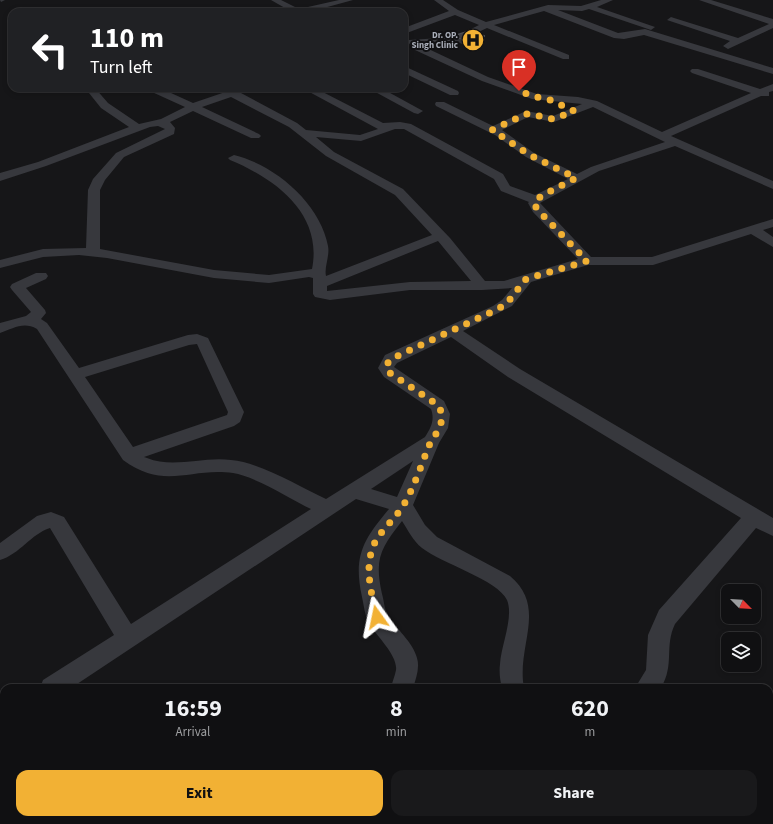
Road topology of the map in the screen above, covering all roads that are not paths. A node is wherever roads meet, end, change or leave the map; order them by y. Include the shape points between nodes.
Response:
1 (275, 0) edge
2 (349, 0) edge
3 (438, 0) edge
4 (609, 0) edge
5 (709, 1) edge
6 (590, 7) junction
7 (290, 8) edge
8 (315, 8) edge
9 (545, 8) junction
10 (455, 12) junction
11 (671, 20) dead end
12 (408, 22) edge
13 (773, 22) edge
14 (417, 25) junction
15 (485, 25) junction
16 (773, 25) edge
17 (651, 27) dead end
18 (408, 29) edge
19 (449, 39) junction
20 (738, 41) junction
21 (412, 43) edge
22 (712, 53) junction
23 (566, 57) dead end
24 (408, 71) edge
25 (695, 71) dead end
26 (773, 71) edge
27 (773, 87) edge
28 (92, 92) edge
29 (160, 92) edge
30 (235, 92) edge
31 (315, 92) edge
32 (381, 92) edge
33 (232, 93) junction
34 (454, 93) dead end
35 (761, 93) junction
36 (773, 97) edge
37 (548, 99) junction
38 (593, 102) junction
39 (440, 104) dead end
40 (193, 108) junction
41 (418, 111) dead end
42 (574, 111) junction
43 (163, 122) junction
44 (138, 128) junction
45 (390, 128) junction
46 (492, 130) junction
47 (305, 133) junction
48 (255, 136) dead end
49 (662, 136) junction
50 (675, 142) junction
51 (234, 158) dead end
52 (0, 177) edge
53 (576, 178) junction
54 (773, 185) edge
55 (536, 200) junction
56 (773, 223) edge
57 (753, 230) junction
58 (440, 236) junction
59 (773, 243) edge
60 (93, 252) junction
61 (587, 261) junction
62 (0, 264) edge
63 (41, 276) dead end
64 (319, 279) junction
65 (526, 279) junction
66 (482, 286) junction
67 (31, 319) junction
68 (0, 328) edge
69 (453, 331) junction
70 (75, 375) junction
71 (431, 441) junction
72 (129, 455) junction
73 (353, 491) junction
74 (403, 506) junction
75 (327, 508) junction
76 (754, 517) junction
77 (773, 528) edge
78 (0, 552) edge
79 (127, 638) junction
80 (57, 684) edge
81 (403, 684) edge
82 (512, 684) edge
83 (650, 684) edge

1 - 7 street
2 - 8 street
3 - 10 street
4 - 6 street
5 - 13 street
6 - 9 street
6 - 17 street
9 - 15 street
9 - 22 street via 617,36 625,37 645,32
10 - 14 street
10 - 15 street
11 - 20 street
12 - 14 street
14 - 18 street
14 - 19 street
15 - 19 street via 470,33
15 - 23 street
16 - 20 street
19 - 21 street via 434,43
20 - 22 street
21 - 37 street via 485,79
22 - 26 street
24 - 34 street
25 - 35 street
27 - 35 street
28 - 44 street via 102,103
29 - 40 street
30 - 33 street
31 - 45 street via 380,126
32 - 41 street
33 - 40 street
33 - 47 street
35 - 36 street
35 - 49 street
37 - 38 street
37 - 42 street
38 - 42 street
38 - 49 street
39 - 46 street
40 - 43 street
40 - 48 street
42 - 46 street via 554,119 526,114
43 - 44 street
43 - 60 street via 162,124 170,128 170,132 120,155 96,185
44 - 52 street
45 - 47 street via 361,138
45 - 55 street via 407,126 499,177 505,188
46 - 53 street via 530,155
47 - 58 street via 330,154 399,192
49 - 50 street
50 - 53 street via 603,166
50 - 54 street
51 - 64 street via 258,168 294,195 303,205 321,244
53 - 55 street
55 - 61 street via 534,203 537,209
56 - 57 street
57 - 59 street
57 - 61 street via 653,260
58 - 64 street
58 - 66 street
60 - 62 street via 49,252
60 - 64 street via 214,274 269,279 309,273
61 - 65 street
63 - 67 street via 17,287 38,310 39,313
64 - 66 street via 320,294 323,296 410,286
65 - 66 street via 505,286
65 - 69 street via 507,303
67 - 68 street
67 - 70 street via 42,326
69 - 71 street via 391,359 386,368 438,405 442,411 438,432
69 - 76 street via 520,377
70 - 72 street
70 - 72 street via 188,340 203,341 236,412 234,418
71 - 73 street
71 - 74 street
72 - 75 street via 143,465 165,470 218,466 250,471
73 - 74 street
73 - 75 street
74 - 81 street via 372,549 369,581 377,617 406,658 407,670
74 - 82 street via 429,542 500,580 514,591 520,607 509,670
75 - 79 street
76 - 77 street
76 - 83 street via 667,617 658,638 659,672
78 - 79 street via 14,545 40,523 53,519
79 - 80 street

